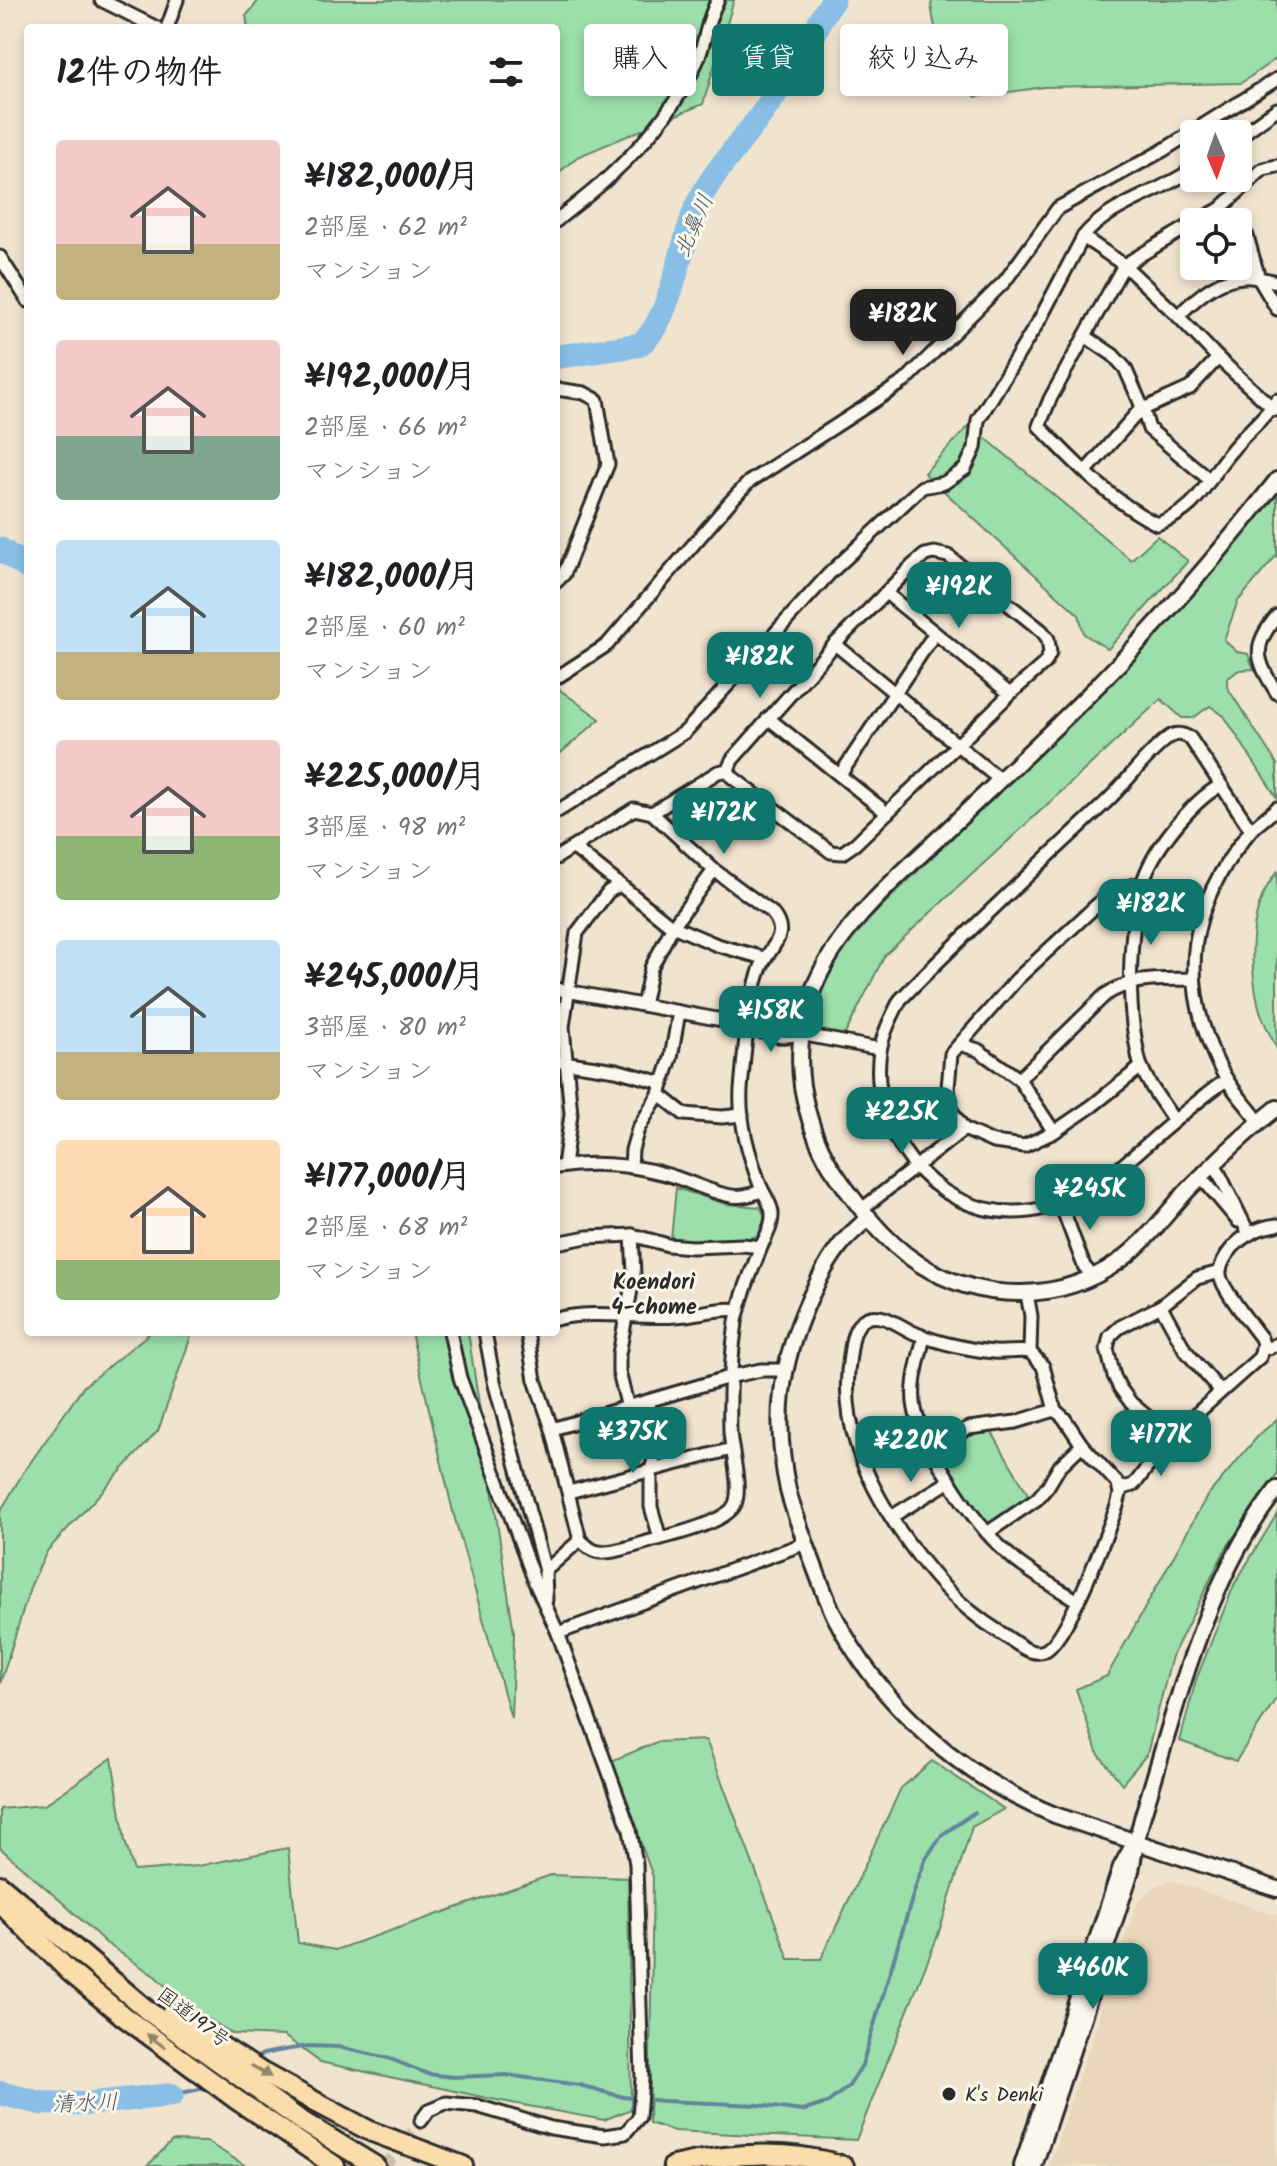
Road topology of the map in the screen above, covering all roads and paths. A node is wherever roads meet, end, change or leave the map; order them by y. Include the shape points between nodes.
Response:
1 (101, 0) edge
2 (177, 0) edge
3 (718, 0) edge
4 (149, 24) edge
5 (168, 24) edge
6 (1277, 79) edge
7 (1277, 109) edge
8 (1252, 127) edge
9 (1277, 166) edge
10 (1180, 178) edge
11 (1221, 208) edge
12 (560, 218) edge
13 (1180, 232) edge
14 (1083, 237) junction
15 (1252, 254) edge
16 (0, 257) edge
17 (1124, 265) junction
18 (1259, 279) junction
19 (1277, 282) edge
20 (24, 295) edge
21 (1277, 309) edge
22 (1178, 316) junction
23 (1085, 336) junction
24 (1218, 358) junction
25 (560, 390) edge
26 (1275, 406) edge
27 (1143, 409) junction
28 (1086, 471) junction
29 (1210, 480) junction
30 (1277, 480) edge
31 (560, 578) edge
32 (886, 593) junction
33 (1277, 616) edge
34 (935, 633) junction
35 (835, 644) junction
36 (560, 675) edge
37 (895, 693) junction
38 (1277, 693) edge
39 (1010, 694) junction
40 (768, 718) junction
41 (958, 744) junction
42 (728, 770) junction
43 (840, 775) junction
44 (1000, 780) junction
45 (1221, 785) junction
46 (1277, 808) edge
47 (560, 810) edge
48 (652, 813) junction
49 (887, 813) junction
50 (1251, 830) junction
51 (574, 848) junction
52 (560, 856) edge
53 (714, 870) junction
54 (1142, 883) junction
55 (619, 885) junction
56 (673, 926) junction
57 (764, 958) junction
58 (1194, 979) junction
59 (1131, 981) junction
60 (562, 990) edge
61 (643, 1005) junction
62 (679, 1012) junction
63 (749, 1025) junction
64 (800, 1034) junction
65 (960, 1044) junction
66 (880, 1049) junction
67 (562, 1062) edge
68 (1141, 1067) junction
69 (1019, 1079) junction
70 (1226, 1080) junction
71 (661, 1088) junction
72 (1277, 1108) edge
73 (742, 1115) junction
74 (1174, 1121) junction
75 (1259, 1122) junction
76 (964, 1129) junction
77 (1054, 1132) junction
78 (1214, 1163) junction
79 (915, 1166) junction
80 (560, 1167) edge
81 (631, 1167) junction
82 (1201, 1177) junction
83 (762, 1191) junction
84 (1060, 1202) junction
85 (866, 1213) junction
86 (1277, 1225) edge
87 (1249, 1234) junction
88 (632, 1235) junction
89 (560, 1242) edge
90 (761, 1247) junction
91 (1220, 1272) junction
92 (1093, 1277) junction
93 (1027, 1294) junction
94 (1161, 1306) junction
95 (739, 1310) junction
96 (626, 1314) junction
97 (560, 1318) edge
98 (451, 1336) edge
99 (486, 1336) edge
100 (528, 1336) edge
101 (924, 1337) junction
102 (1277, 1344) edge
103 (1262, 1348) junction
104 (1030, 1352) junction
105 (784, 1370) junction
106 (731, 1377) junction
107 (1220, 1391) junction
108 (648, 1402) junction
109 (628, 1408) junction
110 (1055, 1410) junction
111 (552, 1429) junction
112 (1166, 1430) junction
113 (1082, 1445) junction
114 (930, 1447) junction
115 (732, 1449) junction
116 (651, 1471) junction
117 (950, 1481) junction
118 (1120, 1489) junction
119 (1277, 1489) edge
120 (569, 1492) junction
121 (891, 1517) junction
122 (987, 1533) junction
123 (660, 1538) junction
124 (580, 1540) junction
125 (806, 1543) junction
126 (545, 1571) junction
127 (1078, 1601) junction
128 (546, 1607) junction
129 (558, 1633) junction
130 (1136, 1842) junction
131 (0, 1885) edge
132 (1277, 1889) edge
133 (0, 1903) edge
134 (58, 1934) junction
135 (421, 2121) tunnel mouth
136 (715, 2162) edge
137 (335, 2166) edge
138 (375, 2166) edge
139 (463, 2166) edge
140 (673, 2166) edge
141 (844, 2166) edge
142 (1022, 2166) edge
143 (1034, 2166) edge

1 - 4 street
2 - 5 street
3 - 12 street via 698,58 674,103 612,175
6 - 36 street via 1058,208 1005,281 905,381 749,482 607,645
7 - 8 street
9 - 11 street via 1263,169
10 - 14 street via 1109,213
13 - 17 street
14 - 17 street
14 - 47 street via 978,420 975,448 965,469 944,483 922,487 829,574 685,732
15 - 18 street
16 - 20 street
17 - 22 street
17 - 23 street
18 - 19 street
18 - 21 street
18 - 22 street via 1226,281 1199,295
22 - 24 street
23 - 27 street via 1125,368
23 - 28 street via 1039,426
24 - 26 street
24 - 27 street via 1190,388
25 - 31 street via 597,400 608,464
26 - 29 street
27 - 28 street
27 - 29 street via 1149,429
28 - 29 street via 1131,511 1157,524 1192,505
30 - 44 street via 1161,618
32 - 34 street
32 - 35 street
32 - 39 street via 925,555 948,556 1042,631 1050,653 1045,663
33 - 38 street via 1263,633 1259,662
34 - 37 street
34 - 39 street
35 - 37 street
35 - 40 street
37 - 41 street
37 - 43 street
39 - 41 street
40 - 42 street
40 - 43 street
41 - 44 street
41 - 49 street
42 - 48 street
42 - 49 street via 831,852 842,853 855,844
43 - 49 street
44 - 64 street via 851,926 817,979
45 - 50 street
45 - 54 street via 1165,839
45 - 66 street via 1190,738 1171,736 900,1000
46 - 50 street
48 - 51 street via 634,809
48 - 53 street
50 - 58 street via 1214,882 1199,919
51 - 52 street
51 - 55 street
53 - 56 street
53 - 57 street via 778,920 778,941
54 - 59 street
54 - 65 street via 1112,891 1017,979
55 - 56 street
55 - 60 street via 577,933
56 - 57 street
56 - 61 street via 651,968
57 - 63 street
58 - 59 street
58 - 70 street via 1205,1033
59 - 68 street via 1131,1018
59 - 69 street via 1105,995
60 - 61 street
60 - 67 street
61 - 62 street
62 - 63 street
62 - 71 street
63 - 64 street via 765,1035
63 - 73 street
64 - 66 street
64 - 85 street via 806,1110 819,1148
65 - 69 street via 978,1050
65 - 76 street via 951,1054 948,1088 951,1110
66 - 79 street via 878,1083 886,1119
67 - 71 street via 616,1070
67 - 80 street via 571,1114
68 - 74 street
68 - 77 street
69 - 77 street
70 - 74 street
70 - 75 street
71 - 73 street via 684,1114
71 - 81 street via 638,1129
72 - 75 street
73 - 83 street
74 - 84 street via 1108,1177
75 - 78 street
76 - 77 street via 993,1142 1024,1146
76 - 79 street
78 - 82 street
78 - 87 street
79 - 84 street via 966,1203 1014,1212
79 - 85 street
80 - 81 street
81 - 83 street via 732,1196
82 - 87 street
82 - 92 street via 1138,1245
83 - 90 street via 772,1208 772,1221
84 - 92 street
85 - 93 street via 899,1249 933,1272 973,1289
85 - 105 street via 823,1269
86 - 87 street
87 - 91 street via 1232,1249
88 - 89 street
88 - 90 street via 668,1245
88 - 96 street via 634,1274
90 - 95 street
91 - 94 street via 1197,1278
91 - 103 street
92 - 93 street
93 - 104 street
94 - 107 street via 1185,1350
94 - 112 street via 1114,1330 1107,1349 1120,1388
95 - 96 street
95 - 106 street
96 - 97 street
96 - 109 street via 619,1372
98 - 128 street via 460,1378
99 - 126 street
100 - 111 street via 535,1380
101 - 104 street via 994,1352
101 - 114 street via 914,1409
101 - 121 street via 883,1318 867,1318 857,1326 850,1356 848,1409 860,1460
102 - 103 street
103 - 107 street via 1256,1362
104 - 110 street via 1043,1366
105 - 106 street
105 - 125 street via 782,1456 788,1493
106 - 108 street
106 - 115 street
107 - 112 street via 1185,1424
108 - 109 street
108 - 116 street via 657,1444
109 - 111 street
110 - 113 street
110 - 114 street via 969,1428
111 - 120 street
112 - 118 street via 1161,1447 1137,1481
113 - 118 street
113 - 122 street via 1037,1499
114 - 117 street
115 - 116 street
115 - 123 street via 737,1492 729,1512
116 - 120 street
116 - 123 street via 651,1507
117 - 121 street
117 - 122 street
118 - 127 street
119 - 130 street via 1239,1547 1210,1607
120 - 124 street
121 - 127 street via 938,1583 986,1624 1028,1650 1040,1652 1051,1646
122 - 127 street via 1019,1563
123 - 124 street via 604,1553
124 - 126 street
125 - 129 street
125 - 130 street via 827,1600 855,1651 932,1740 1031,1805
126 - 128 street
128 - 129 street
129 - 135 street via 630,1830 636,1864 639,2117 625,2133 604,2136 461,2104 429,2110
130 - 132 street
130 - 142 street via 1121,1867
130 - 143 street
131 - 134 highway, 国道197号
137 -> 133 highway, 国道197号 via 123,2016
134 - 138 highway, 国道197号 via 148,2011 300,2120
134 -> 139 highway via 263,2073 370,2131
136 - 140 highway via 703,2159
136 - 141 highway via 770,2154

